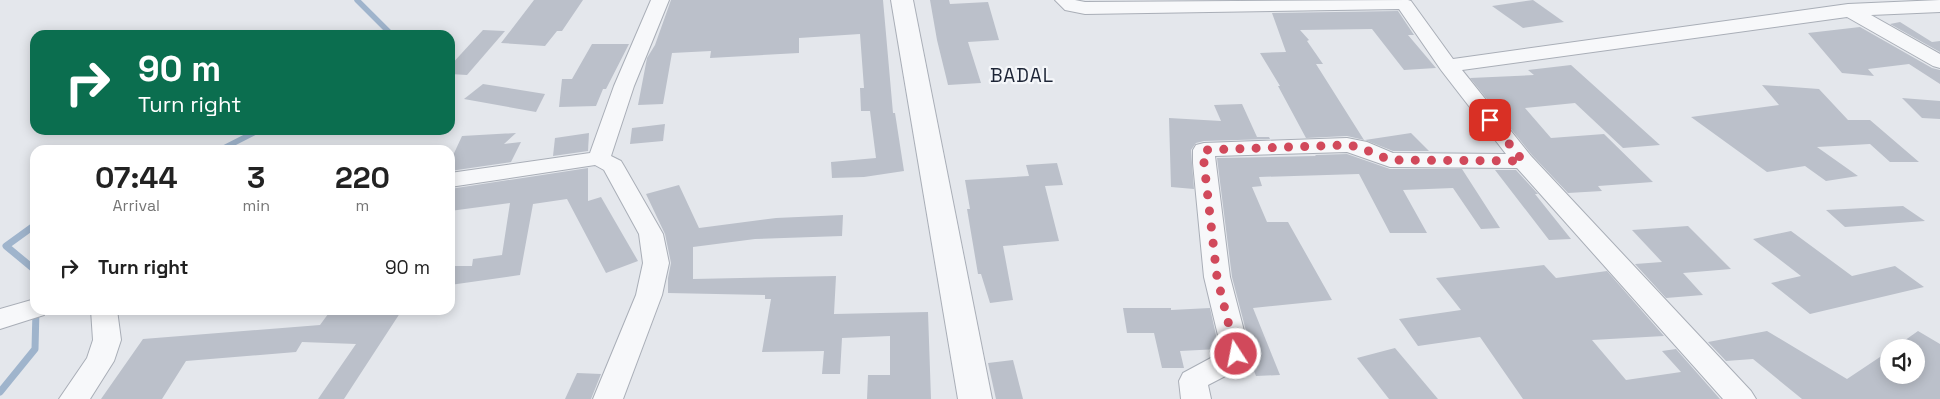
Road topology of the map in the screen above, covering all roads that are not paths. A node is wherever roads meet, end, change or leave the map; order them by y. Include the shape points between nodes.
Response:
1 (660, 0) edge
2 (902, 0) edge
3 (1064, 0) edge
4 (1829, 0) edge
5 (1270, 2) edge
6 (1940, 6) edge
7 (1849, 11) junction
8 (1940, 62) edge
9 (1448, 66) junction
10 (599, 158) junction
11 (1523, 161) junction
12 (455, 179) edge
13 (104, 315) edge
14 (74, 399) edge
15 (608, 399) edge
16 (975, 399) edge
17 (1196, 399) edge
18 (1741, 399) edge

1 - 10 street via 624,86
2 - 16 street
3 - 5 street via 1071,6 1085,8
4 - 7 street
5 - 9 street via 1402,4
6 - 7 street
7 - 8 street
7 - 9 street
9 - 11 street
10 - 12 street
10 - 15 street via 613,166 652,234 656,263 650,295
11 - 17 street via 1390,160 1347,145 1204,150 1217,277 1236,354 1232,361 1193,380
11 - 18 street
13 - 14 street via 107,340 100,361

